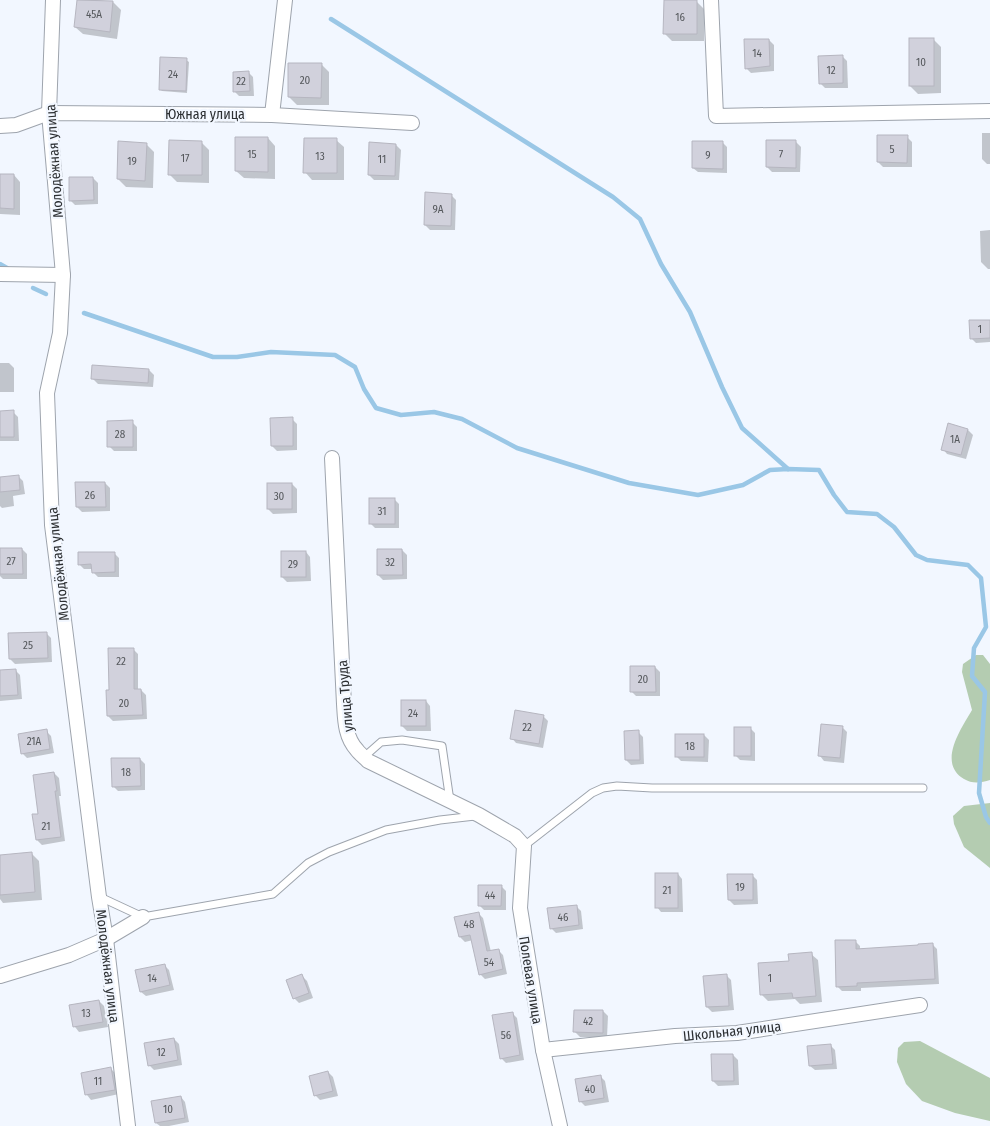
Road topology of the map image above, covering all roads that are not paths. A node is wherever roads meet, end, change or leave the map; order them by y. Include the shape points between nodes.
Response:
1 (53, 0) edge
2 (285, 0) edge
3 (711, 0) edge
4 (990, 111) edge
5 (49, 113) junction
6 (272, 115) junction
7 (412, 123) dead end
8 (0, 126) edge
9 (0, 274) edge
10 (63, 275) junction
11 (332, 458) dead end
12 (364, 757) junction
13 (924, 788) dead end
14 (450, 802) junction
15 (479, 816) junction
16 (520, 841) junction
17 (99, 897) junction
18 (143, 917) junction
19 (106, 939) junction
20 (0, 976) edge
21 (920, 1005) dead end
22 (543, 1050) junction
23 (128, 1126) edge
24 (560, 1126) edge

1 - 5 street, Молодёжная улица
2 - 6 street
3 - 4 street via 716,116
5 - 6 street, Южная улица
5 - 8 street, Южная улица via 16,125
5 - 10 street, Молодёжная улица
6 - 7 street, Южная улица
9 - 10 street
10 - 17 street, Молодёжная улица via 60,333 47,393 52,525
11 - 12 street, улица Труда via 346,727 350,741
12 - 14 street, улица Труда
12 - 14 lane via 381,742 402,740 442,746
13 - 16 lane via 617,786 592,793
14 - 15 street, улица Труда
15 - 16 street, улица Труда
15 - 18 lane via 386,830 308,863 273,894
16 - 22 street, Полевая улица via 520,908
17 - 18 lane
17 - 19 street, Молодёжная улица
18 - 19 street
19 - 20 street via 69,955
19 - 23 street, Молодёжная улица
21 - 22 street, Школьная улица via 737,1033
22 - 24 street, Полевая улица

